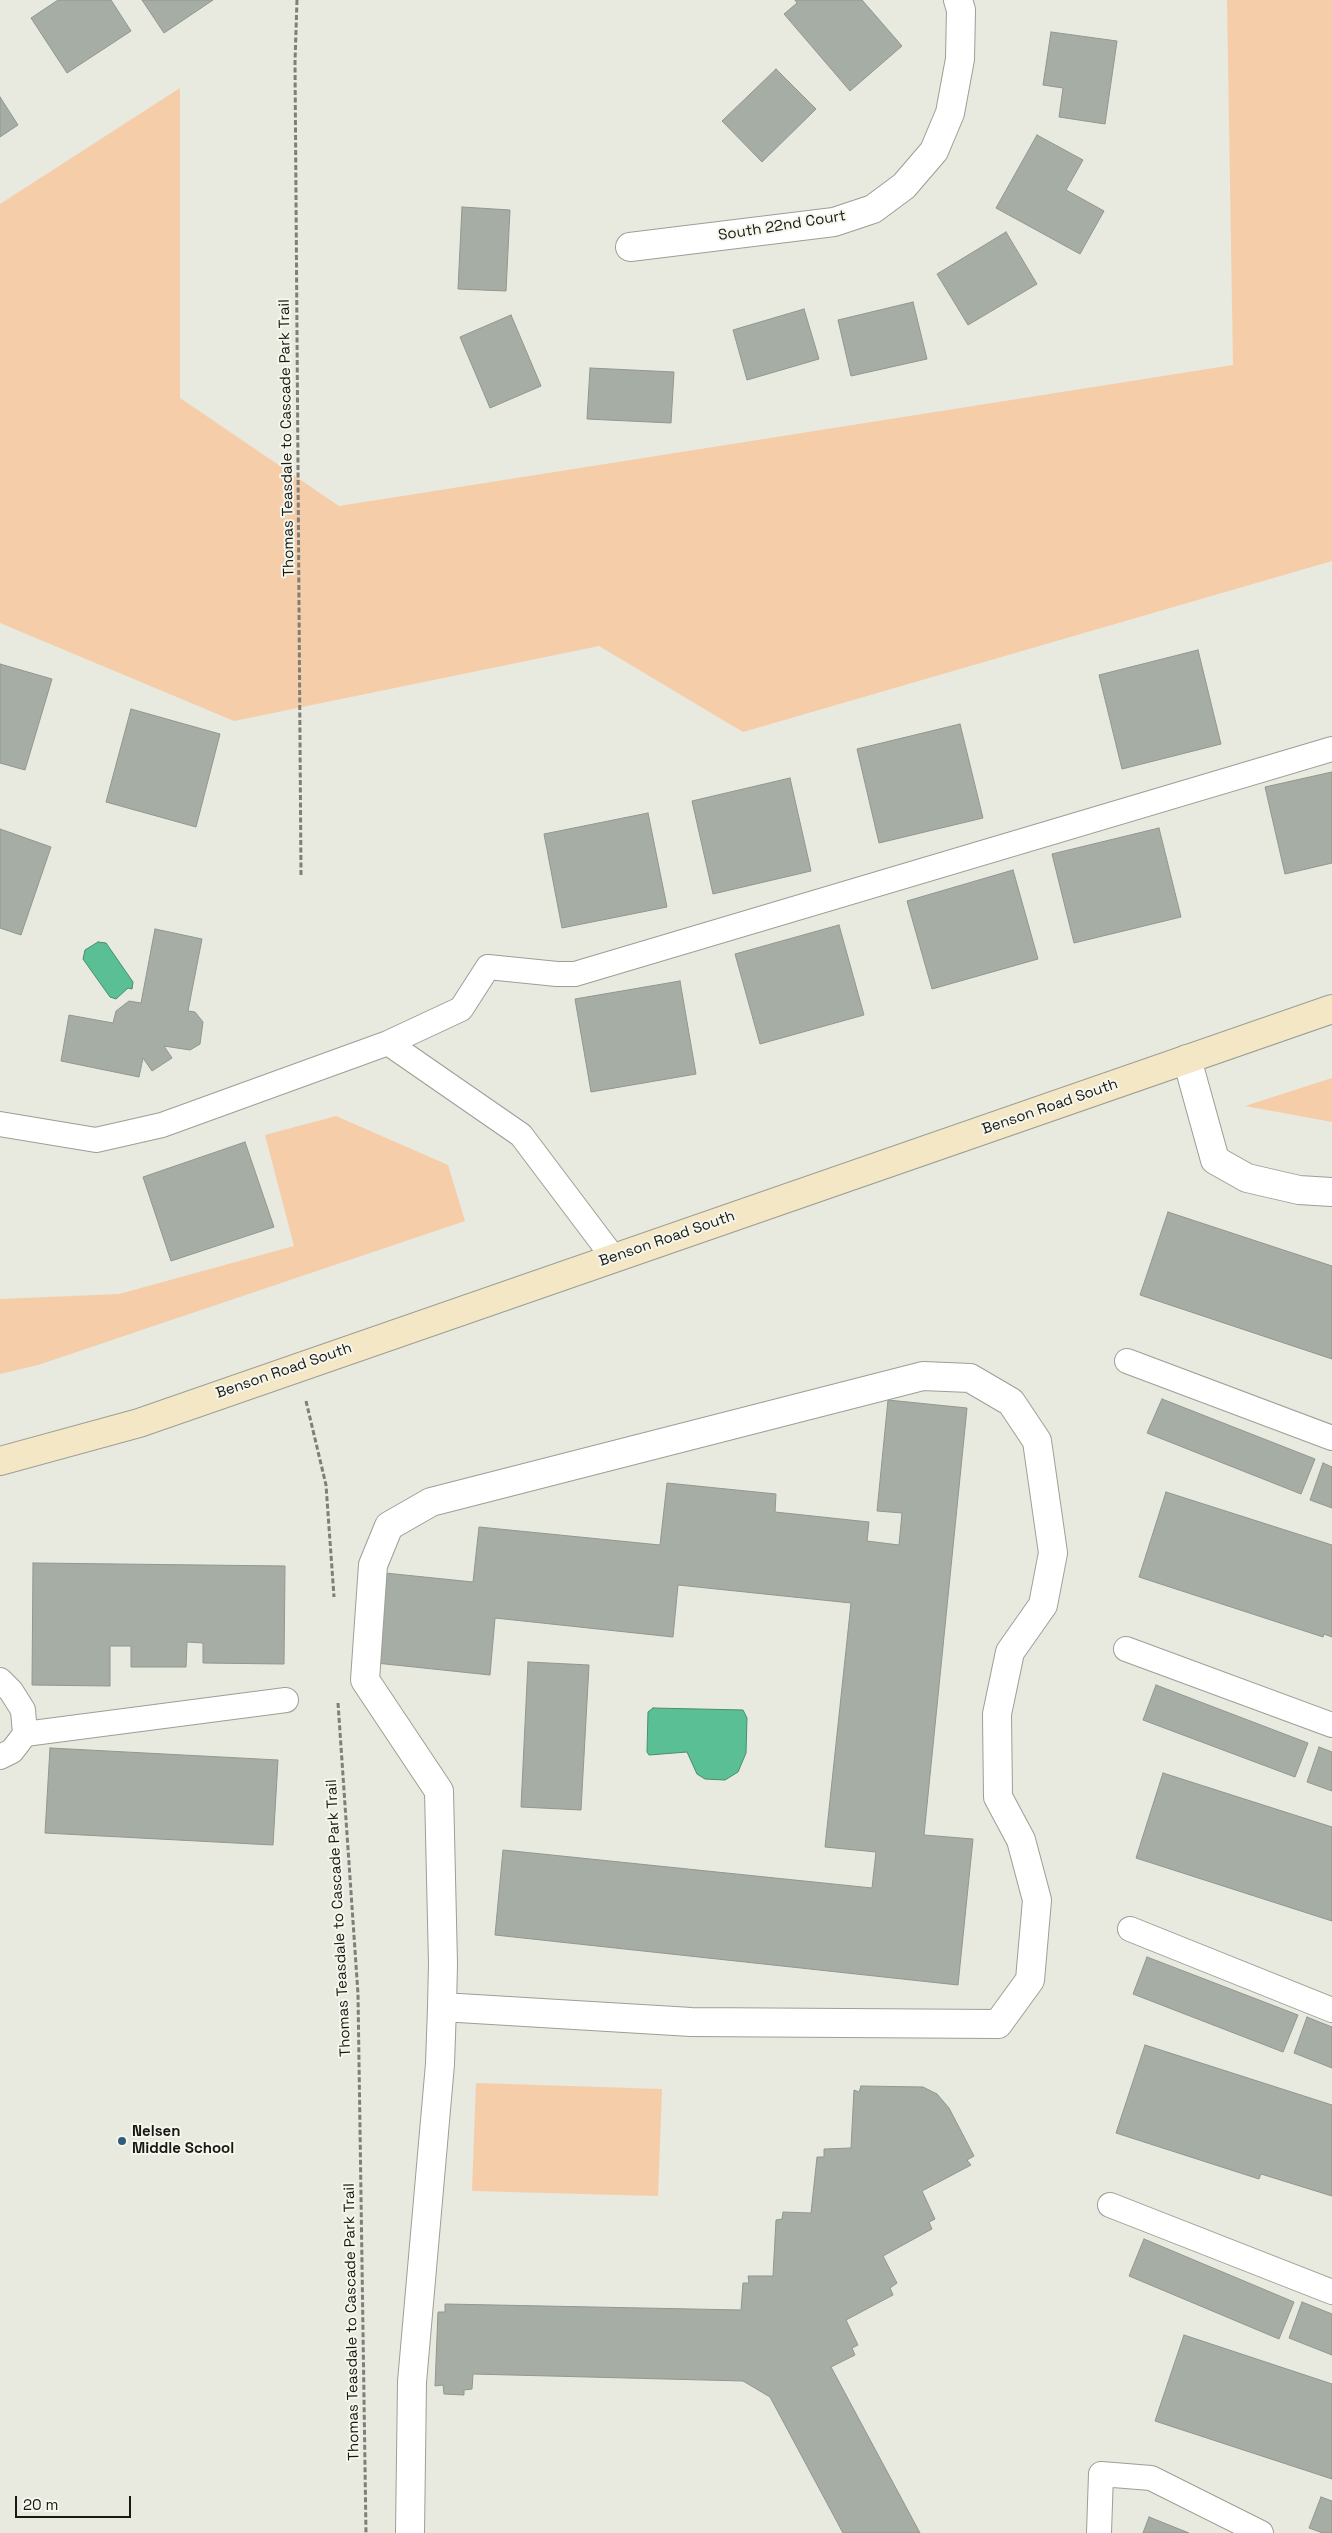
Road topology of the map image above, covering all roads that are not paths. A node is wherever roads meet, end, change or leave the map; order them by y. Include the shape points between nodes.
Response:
1 (958, 0) edge
2 (630, 247) dead end
3 (1332, 749) edge
4 (1332, 1009) edge
5 (388, 1043) junction
6 (1186, 1059) junction
7 (0, 1124) edge
8 (1332, 1192) edge
9 (613, 1257) junction
10 (1126, 1360) dead end
11 (1332, 1438) edge
12 (0, 1461) edge
13 (1126, 1649) dead end
14 (0, 1680) edge
15 (286, 1700) dead end
16 (1332, 1725) edge
17 (25, 1734) junction
18 (0, 1757) edge
19 (1130, 1929) dead end
20 (442, 2007) junction
21 (1332, 2010) edge
22 (1110, 2205) dead end
23 (1332, 2292) edge
24 (410, 2533) edge
25 (1099, 2533) edge
26 (1261, 2533) edge

1 - 2 street, South 22nd Court via 961,10 960,59 950,113 934,151 904,186 873,209 834,222
3 - 5 lane via 575,974 488,967 461,1008
4 - 6 street, Benson Road South
5 - 7 lane via 162,1125 96,1140
5 - 9 lane via 521,1135
6 - 8 street via 1215,1160 1247,1178 1299,1190
6 - 9 street, Benson Road South
9 - 12 street, Benson Road South via 139,1423
10 - 11 lane
13 - 16 lane
14 - 17 lane via 11,1690 23,1710
15 - 17 lane
17 - 18 lane via 12,1751
19 - 21 lane
20 - 20 street via 439,1791 365,1680 373,1565 389,1526 430,1502 923,1376 970,1378 1011,1402 1037,1441 1053,1553 1043,1605 1010,1652 997,1714 998,1796 1021,1840 1037,1900 1030,1980 998,2024 691,2022
20 - 24 street via 440,2064 412,2382
22 - 23 lane
25 - 26 lane via 1101,2474 1150,2478

